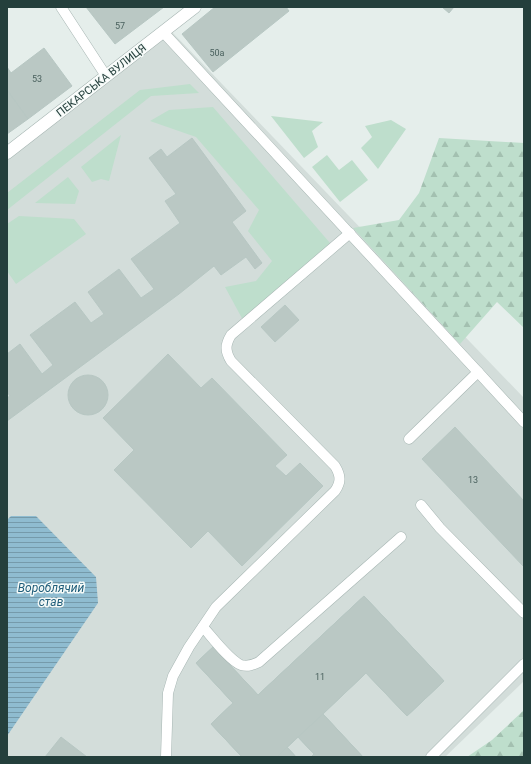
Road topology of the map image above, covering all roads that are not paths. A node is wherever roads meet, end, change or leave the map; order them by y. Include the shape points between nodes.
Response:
1 (61, 7) edge
2 (195, 7) edge
3 (163, 32) junction
4 (106, 76) junction
5 (7, 153) edge
6 (350, 233) junction
7 (478, 372) junction
8 (524, 422) edge
9 (409, 439) dead end
10 (421, 506) dead end
11 (401, 537) dead end
12 (524, 613) edge
13 (203, 627) junction
14 (524, 664) edge
15 (166, 757) edge
16 (431, 757) edge

1 - 4 lane
2 - 3 street, ПЕКАРСЬКА ВУЛИЦЯ
3 - 4 street, ПЕКАРСЬКА ВУЛИЦЯ
3 - 6 lane
4 - 5 street, ПЕКАРСЬКА ВУЛИЦЯ
6 - 7 lane
6 - 13 lane via 231,335 226,343 226,353 231,361 335,466 340,474 340,484 216,607
7 - 8 lane
7 - 9 lane
10 - 12 lane
11 - 13 lane via 259,662 251,666 234,661
13 - 15 lane via 173,676 168,694
14 - 16 lane

